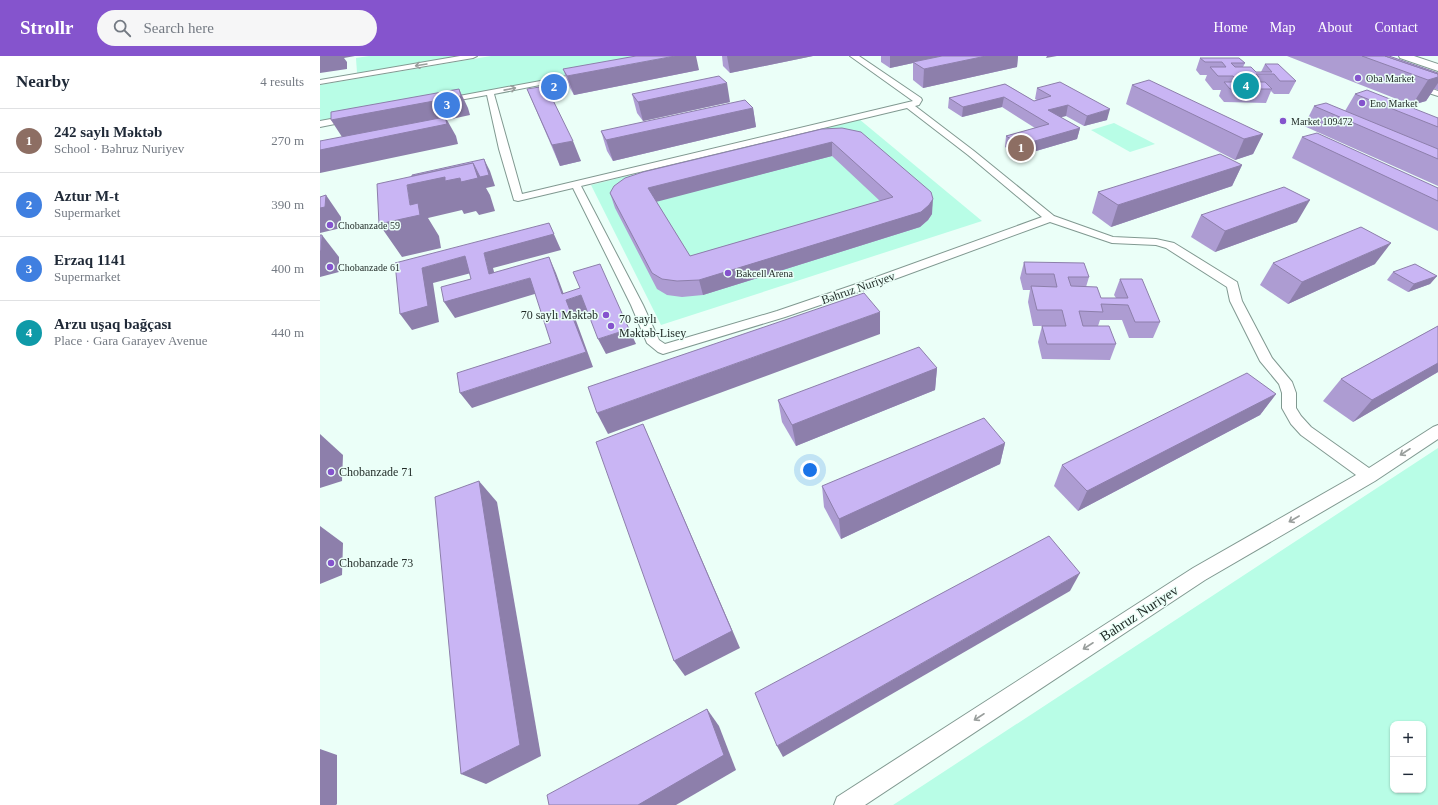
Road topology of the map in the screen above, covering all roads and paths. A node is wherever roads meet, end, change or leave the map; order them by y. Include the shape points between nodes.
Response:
1 (473, 56) edge
2 (854, 56) edge
3 (1404, 56) edge
4 (1392, 58) edge
5 (1438, 68) edge
6 (591, 73) edge
7 (1438, 74) edge
8 (1402, 81) edge
9 (320, 82) edge
10 (490, 92) junction
11 (1438, 94) edge
12 (437, 102) edge
13 (908, 105) junction
14 (359, 117) edge
15 (320, 124) edge
16 (576, 185) junction
17 (1050, 218) junction
18 (1438, 431) edge
19 (1369, 476) junction
20 (845, 805) edge

1 -> 9 street
2 - 13 street via 918,100
3 - 5 main road
4 - 7 main road
10 -> 6 street
8 - 11 street
10 - 12 street
10 - 16 street via 518,198
13 - 16 street
13 - 17 street
14 - 15 street
16 - 17 street, Bəhruz Nuriyev via 654,343 663,349 872,283
17 - 19 street via 1112,240 1170,245 1233,285 1236,301 1267,361 1285,382 1289,393 1289,408 1296,420
18 -> 19 street, Bahruz Nuriyev
19 -> 20 street, Bahruz Nuriyev via 1199,574

